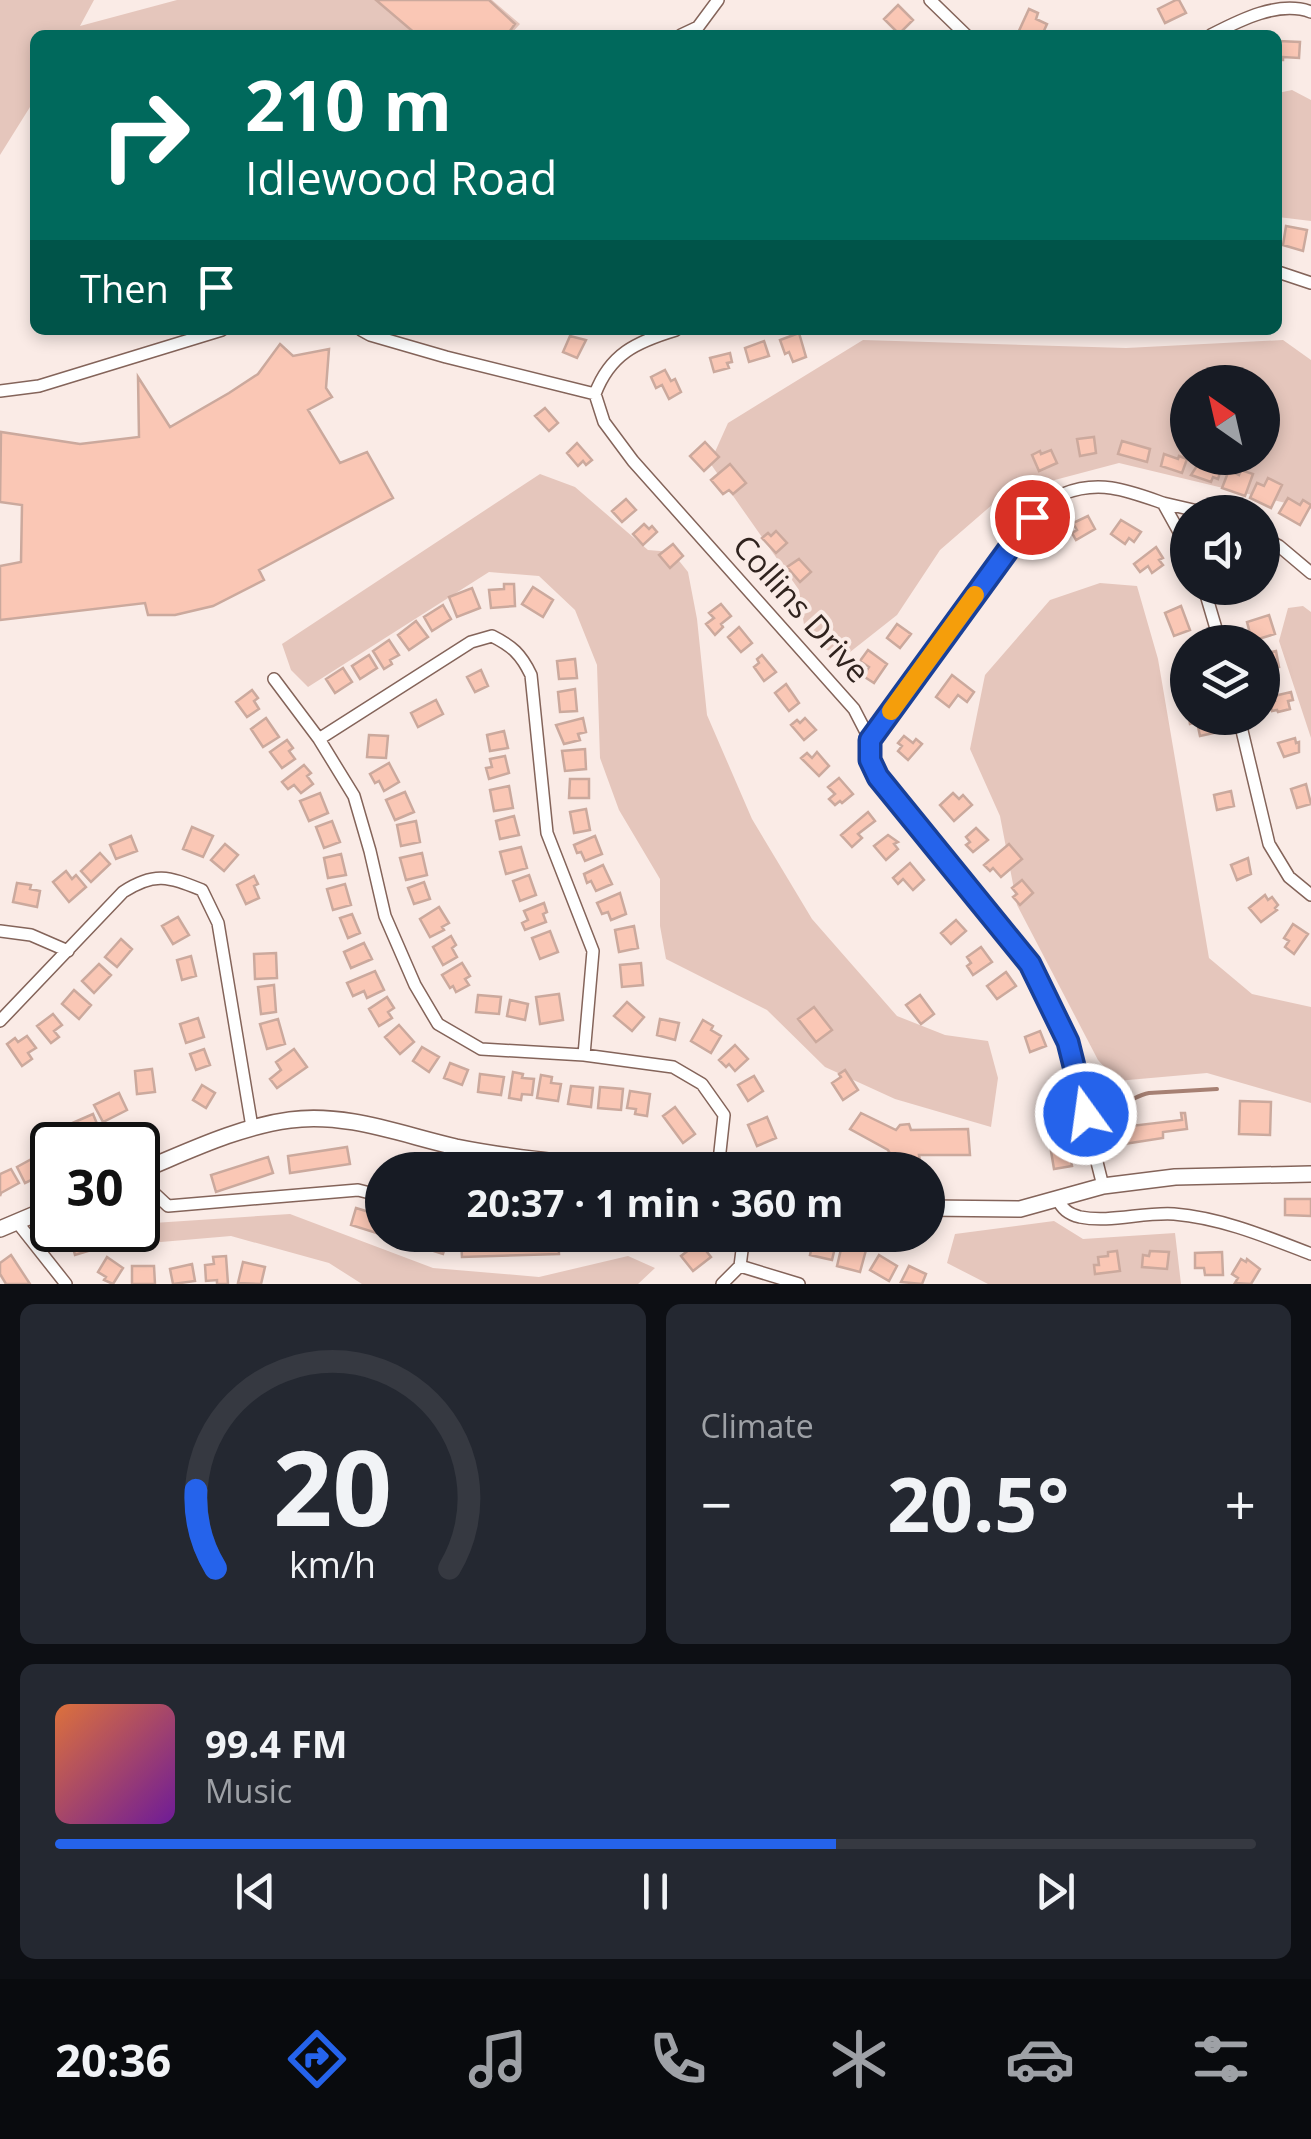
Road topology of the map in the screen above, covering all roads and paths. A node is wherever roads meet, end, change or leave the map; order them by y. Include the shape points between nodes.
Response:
1 (718, 0) edge
2 (930, 0) edge
3 (1311, 12) edge
4 (692, 30) edge
5 (961, 30) edge
6 (1220, 30) edge
7 (1282, 273) edge
8 (1311, 284) edge
9 (206, 335) edge
10 (370, 335) edge
11 (660, 335) edge
12 (0, 391) edge
13 (594, 394) junction
14 (1163, 503) junction
15 (1170, 505) edge
16 (1170, 516) edge
17 (1280, 547) edge
18 (1311, 572) edge
19 (274, 679) dead end
20 (1242, 735) edge
21 (318, 739) junction
22 (870, 740) junction
23 (1311, 895) edge
24 (0, 931) edge
25 (68, 951) junction
26 (0, 1021) edge
27 (584, 1054) junction
28 (252, 1126) junction
29 (488, 1152) edge
30 (720, 1152) edge
31 (160, 1166) edge
32 (1311, 1174) edge
33 (1104, 1186) junction
34 (365, 1192) edge
35 (160, 1198) edge
36 (1057, 1198) junction
37 (945, 1208) edge
38 (30, 1217) edge
39 (17, 1222) junction
40 (0, 1229) edge
41 (742, 1252) edge
42 (1311, 1254) edge
43 (740, 1266) junction
44 (66, 1284) edge
45 (722, 1284) edge
46 (799, 1284) edge

1 - 4 street
2 - 5 street
3 - 6 street via 1268,5
7 - 8 street
9 - 12 street via 39,386
10 - 13 street
11 - 13 street via 614,360
13 - 22 street, Collins Drive via 604,422 633,461 854,710
14 - 15 street
14 - 16 street
14 - 22 street via 1102,486 1061,494 1032,517
17 - 18 street
19 - 21 street
20 - 23 street via 1268,844 1289,877
21 - 27 street via 354,796 385,916 438,1024 481,1049
21 - 27 street via 471,642 492,636 522,656 531,675 547,833 593,951
22 - 33 street, Collins Drive via 878,777 1030,964 1068,1042
24 - 25 street via 32,935
25 - 26 street
25 - 28 street via 141,880 170,878 202,890 218,923
27 - 30 street via 673,1067 702,1084 724,1115
28 - 29 street via 340,1120
28 - 31 street
32 - 33 street
33 - 36 street
34 - 35 street via 168,1206
36 - 37 street via 1020,1209
36 - 42 street via 1075,1216 1175,1214 1236,1226
38 - 39 street
39 - 40 street
39 - 44 street
41 - 43 street
43 - 45 street
43 - 46 street

